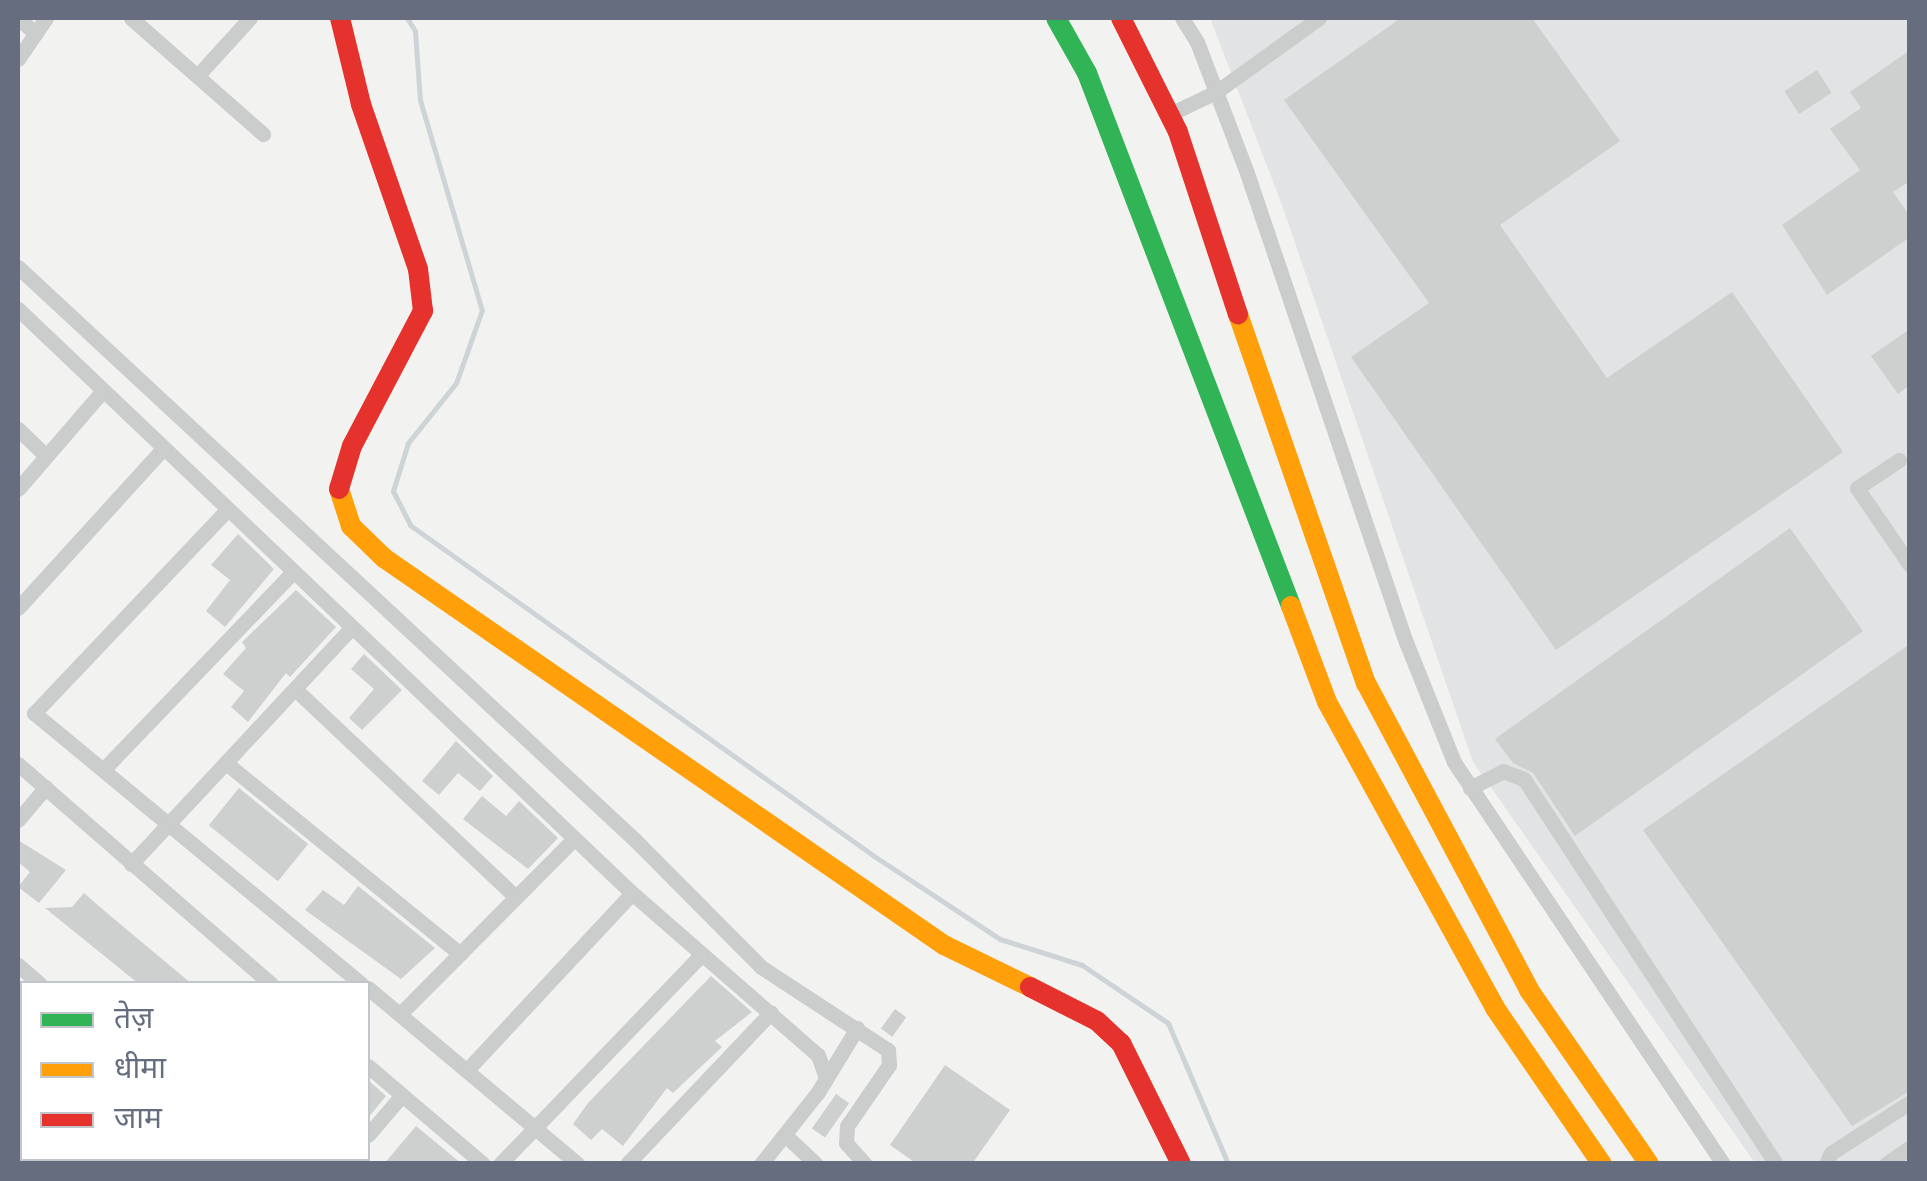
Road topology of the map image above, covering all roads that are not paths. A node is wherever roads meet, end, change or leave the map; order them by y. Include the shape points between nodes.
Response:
1 (18, 18) edge
2 (46, 18) edge
3 (132, 18) edge
4 (250, 18) edge
5 (340, 18) edge
6 (1056, 18) edge
7 (1122, 18) edge
8 (1182, 18) edge
9 (1319, 18) edge
10 (34, 34) junction
11 (18, 59) edge
12 (199, 74) junction
13 (1216, 92) junction
14 (1170, 114) junction
15 (263, 134) dead end
16 (18, 266) edge
17 (18, 309) edge
18 (101, 393) junction
19 (18, 429) edge
20 (162, 450) junction
21 (45, 455) junction
22 (1899, 460) dead end
23 (18, 488) edge
24 (226, 511) junction
25 (1910, 565) edge
26 (292, 573) junction
27 (18, 608) edge
28 (351, 628) junction
29 (295, 689) junction
30 (226, 763) junction
31 (18, 764) edge
32 (103, 770) junction
33 (46, 787) junction
34 (1470, 788) junction
35 (18, 820) edge
36 (169, 824) junction
37 (574, 839) junction
38 (131, 864) junction
39 (632, 894) junction
40 (516, 897) junction
41 (460, 954) junction
42 (702, 954) junction
43 (18, 964) edge
44 (37, 981) edge
45 (268, 981) edge
46 (359, 981) edge
47 (370, 990) edge
48 (772, 1012) junction
49 (400, 1014) junction
50 (856, 1028) junction
51 (370, 1068) edge
52 (467, 1070) junction
53 (825, 1075) junction
54 (402, 1095) junction
55 (1910, 1102) edge
56 (536, 1126) junction
57 (370, 1133) edge
58 (784, 1135) junction
59 (1910, 1146) edge
60 (483, 1164) edge
61 (500, 1164) edge
62 (578, 1164) edge
63 (628, 1164) edge
64 (761, 1164) edge
65 (816, 1164) edge
66 (865, 1164) edge
67 (1181, 1164) edge
68 (1602, 1164) edge
69 (1649, 1164) edge
70 (1723, 1164) edge
71 (1776, 1164) edge
72 (1826, 1164) edge
73 (1886, 1164) edge

1 - 10 street
2 - 10 street
3 - 12 street
4 - 12 street
5 - 67 main road via 361,104 418,270 423,311 352,446 339,489 351,526 384,558 554,680 944,945 1097,1021 1122,1044
6 - 68 main road via 1087,73 1327,702 1495,1008
7 - 14 main road
8 - 13 street
9 - 13 street
10 - 11 street
12 - 15 street
13 - 14 street
13 - 34 street via 1406,642
14 - 69 main road via 1334,606 1366,683 1528,990
16 - 50 street via 635,840 760,967
17 - 18 street
18 - 20 street
18 - 21 street
19 - 21 street
20 - 24 street
20 - 27 street
21 - 23 street
22 - 25 street via 1857,488
24 - 26 street
24 - 32 street via 34,713
26 - 28 street
26 - 32 street
28 - 29 street
28 - 37 street
29 - 30 street
29 - 40 street
30 - 36 street
30 - 41 street
31 - 33 street
32 - 36 street
33 - 35 street
33 - 38 street
34 - 70 street
34 - 71 street via 1503,771 1524,779
36 - 38 street
36 - 46 street
37 - 39 street
37 - 40 street
38 - 45 street
39 - 42 street
39 - 52 street
40 - 41 street
41 - 49 street
42 - 48 street
42 - 56 street
43 - 44 street
47 - 49 street
48 - 53 street via 818,1055
48 - 63 street
49 - 52 street
50 - 53 street
50 - 66 street via 888,1050 889,1066 847,1126 846,1143
51 - 54 street
52 - 56 street
53 - 58 street
54 - 57 street
54 - 60 street
55 - 72 street via 1831,1153
56 - 61 street
56 - 62 street
58 - 64 street
58 - 65 street
59 - 73 street

